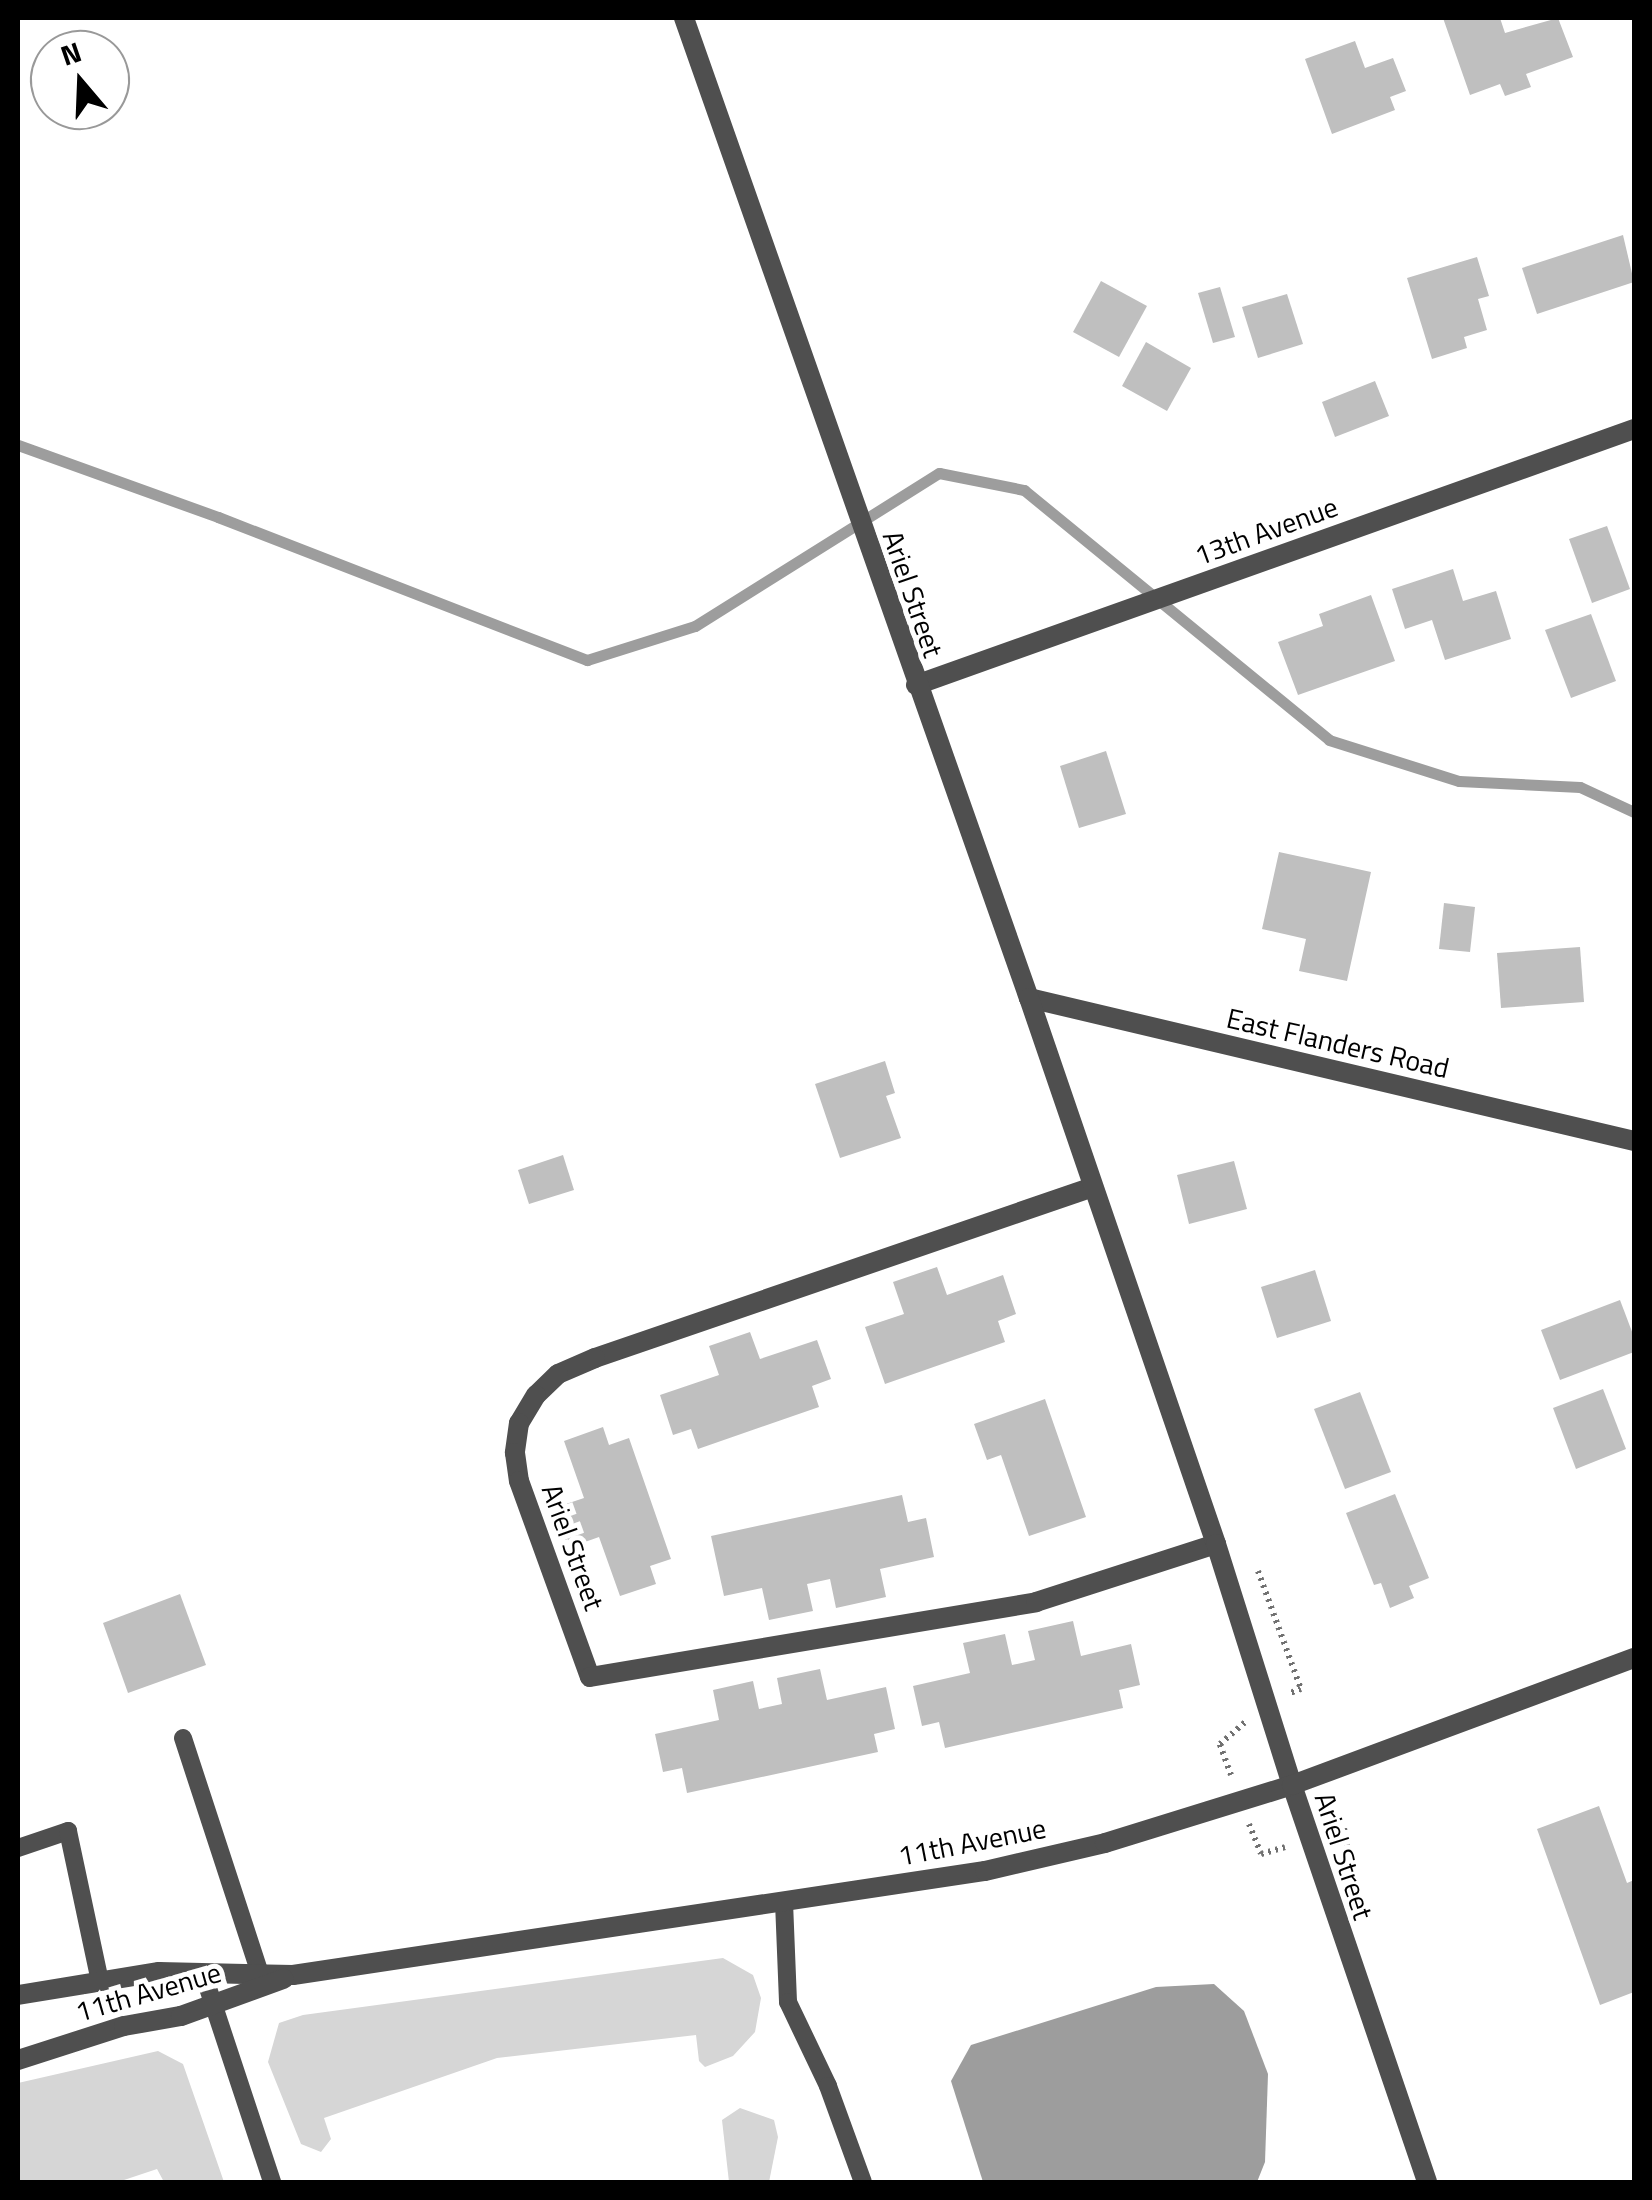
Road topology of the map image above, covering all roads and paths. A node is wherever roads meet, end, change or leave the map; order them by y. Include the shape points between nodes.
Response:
1 (684, 18) edge
2 (1634, 429) edge
3 (916, 685) junction
4 (1029, 998) junction
5 (1634, 1141) edge
6 (1094, 1187) junction
7 (1216, 1544) junction
8 (1634, 1658) edge
9 (184, 1738) dead end
10 (1292, 1785) junction
11 (18, 1848) edge
12 (784, 1902) junction
13 (203, 1973) junction
14 (260, 1974) junction
15 (293, 1975) junction
16 (100, 1982) junction
17 (18, 1995) edge
18 (213, 2004) junction
19 (18, 2060) edge
20 (272, 2182) edge
21 (863, 2182) edge
22 (1428, 2182) edge

1 - 3 street, Ariel Street
2 - 3 street, 13th Avenue
3 - 4 street, Ariel Street
4 - 5 street, East Flanders Road
4 - 6 street, Ariel Street
6 - 7 street, Ariel Street
6 - 7 street, Ariel Street via 558,1374 520,1423 514,1452 520,1480 590,1676 1036,1602
7 - 10 street, Ariel Street
8 - 10 street, 11th Avenue
9 - 14 lane
10 - 12 street, 11th Avenue via 1105,1843 985,1871
10 - 22 street, Ariel Street
11 - 16 lane via 68,1830
12 - 15 street, 11th Avenue
12 - 21 lane via 788,2002
13 - 14 street, 11th Avenue
13 - 16 street, 11th Avenue
13 - 18 lane
14 - 15 street, 11th Avenue
15 - 18 street, 11th Avenue
16 - 17 street, 11th Avenue
18 - 19 street, 11th Avenue
18 - 20 lane

